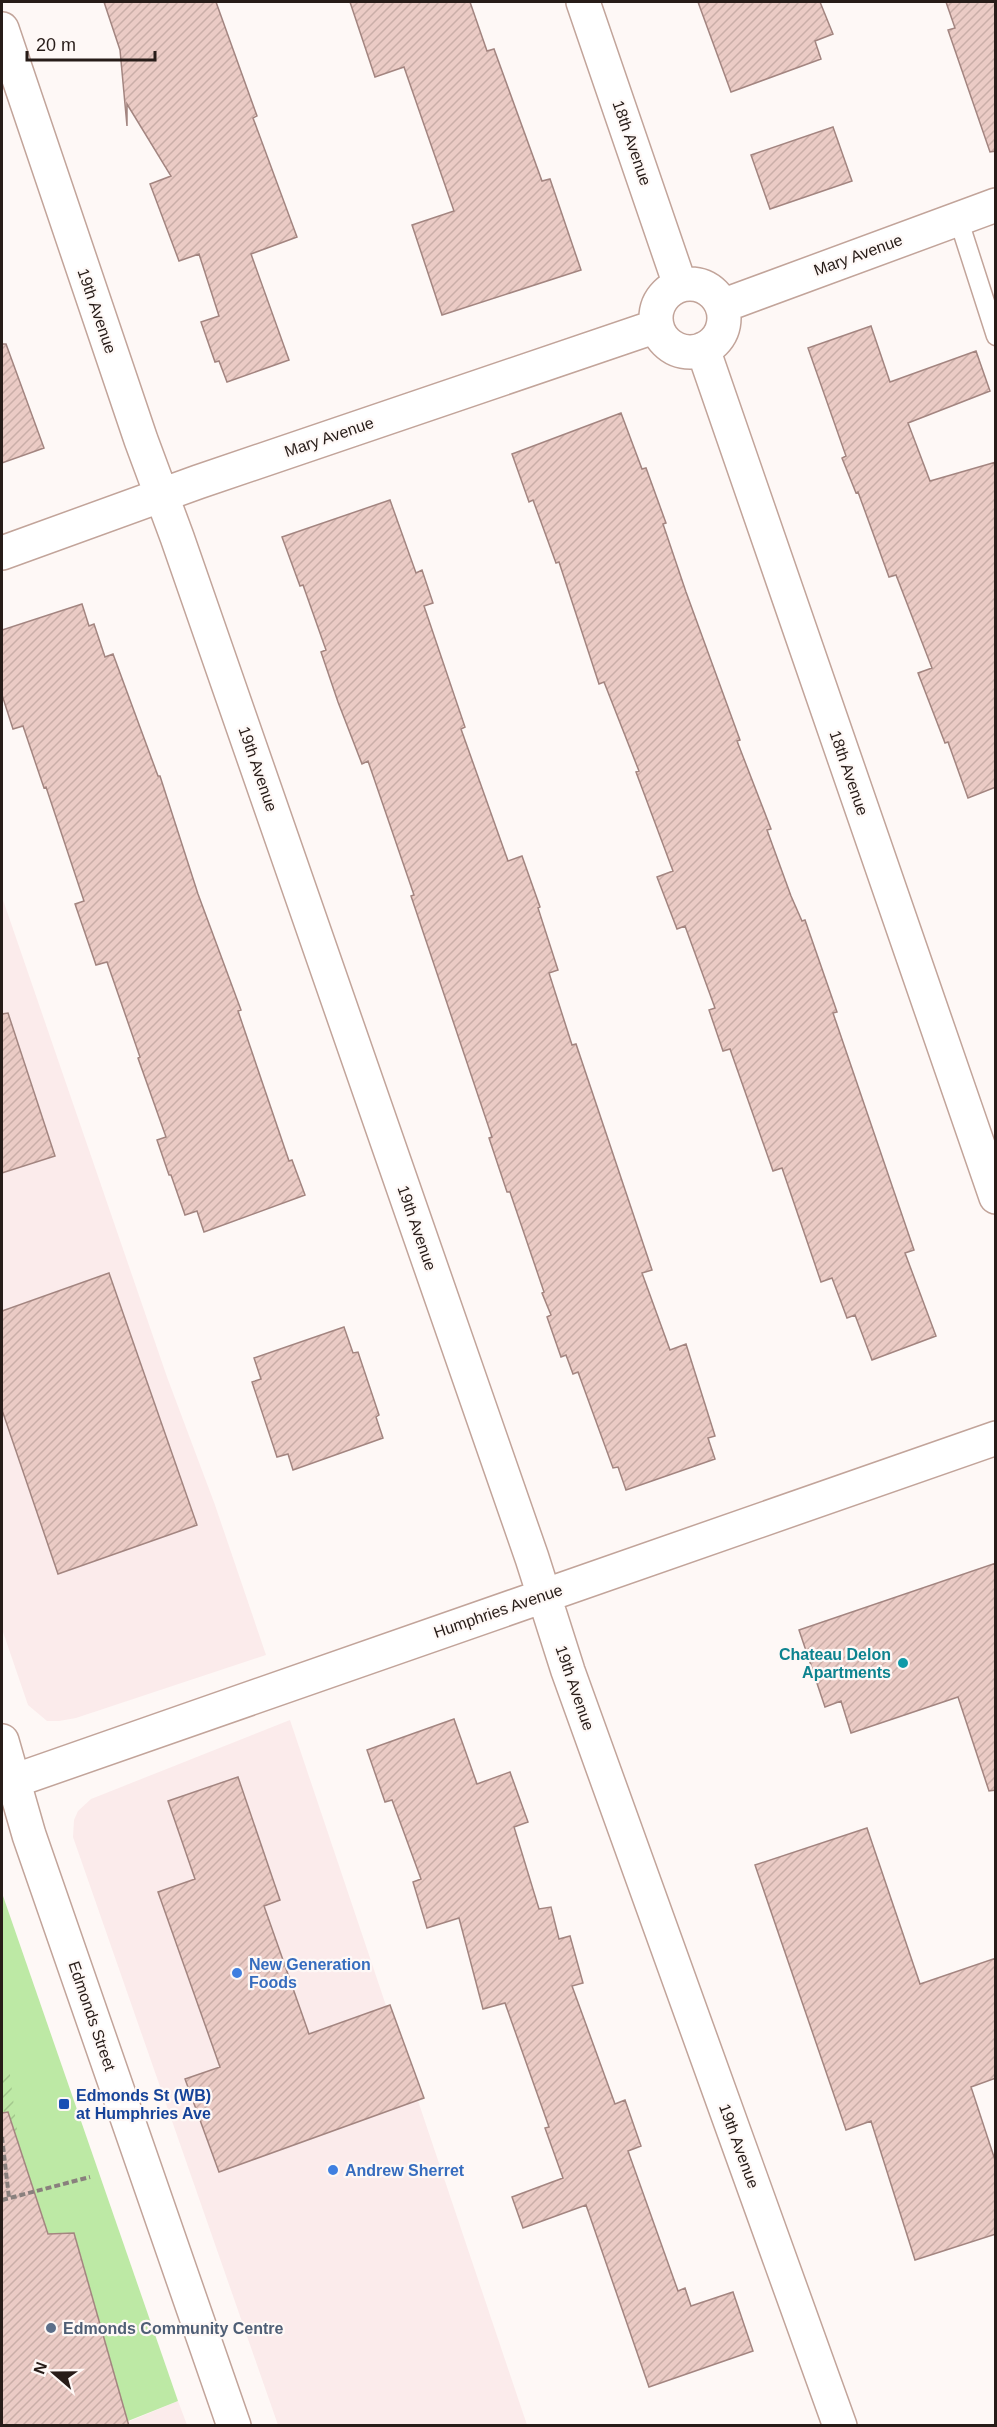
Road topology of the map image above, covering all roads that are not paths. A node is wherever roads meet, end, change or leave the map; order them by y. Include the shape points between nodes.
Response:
1 (583, 2) edge
2 (2, 29) edge
3 (996, 205) edge
4 (958, 218) junction
5 (680, 285) junction
6 (722, 306) junction
7 (657, 326) junction
8 (996, 336) edge
9 (703, 349) junction
10 (162, 495) junction
11 (2, 553) edge
12 (996, 1197) edge
13 (996, 1438) edge
14 (544, 1596) junction
15 (2, 1741) edge
16 (8, 1783) edge
17 (234, 2426) edge
18 (840, 2426) edge

1 - 5 street, 18th Avenue
2 - 10 street, 19th Avenue
3 - 4 street, Mary Avenue
4 - 6 street, Mary Avenue
4 - 8 lane
5 - 6 street via 709,290
5 - 7 street via 670,290 658,306
6 - 9 street via 723,326 712,344
7 - 9 street via 675,347
7 - 10 street, Mary Avenue
9 - 12 street, 18th Avenue
10 - 11 street, Mary Avenue
10 - 14 street, 19th Avenue
13 - 14 street, Humphries Avenue
14 - 16 street, Humphries Avenue
14 - 18 street, 19th Avenue via 567,1671
15 - 16 street, Edmonds Street
16 - 17 street, Edmonds Street

